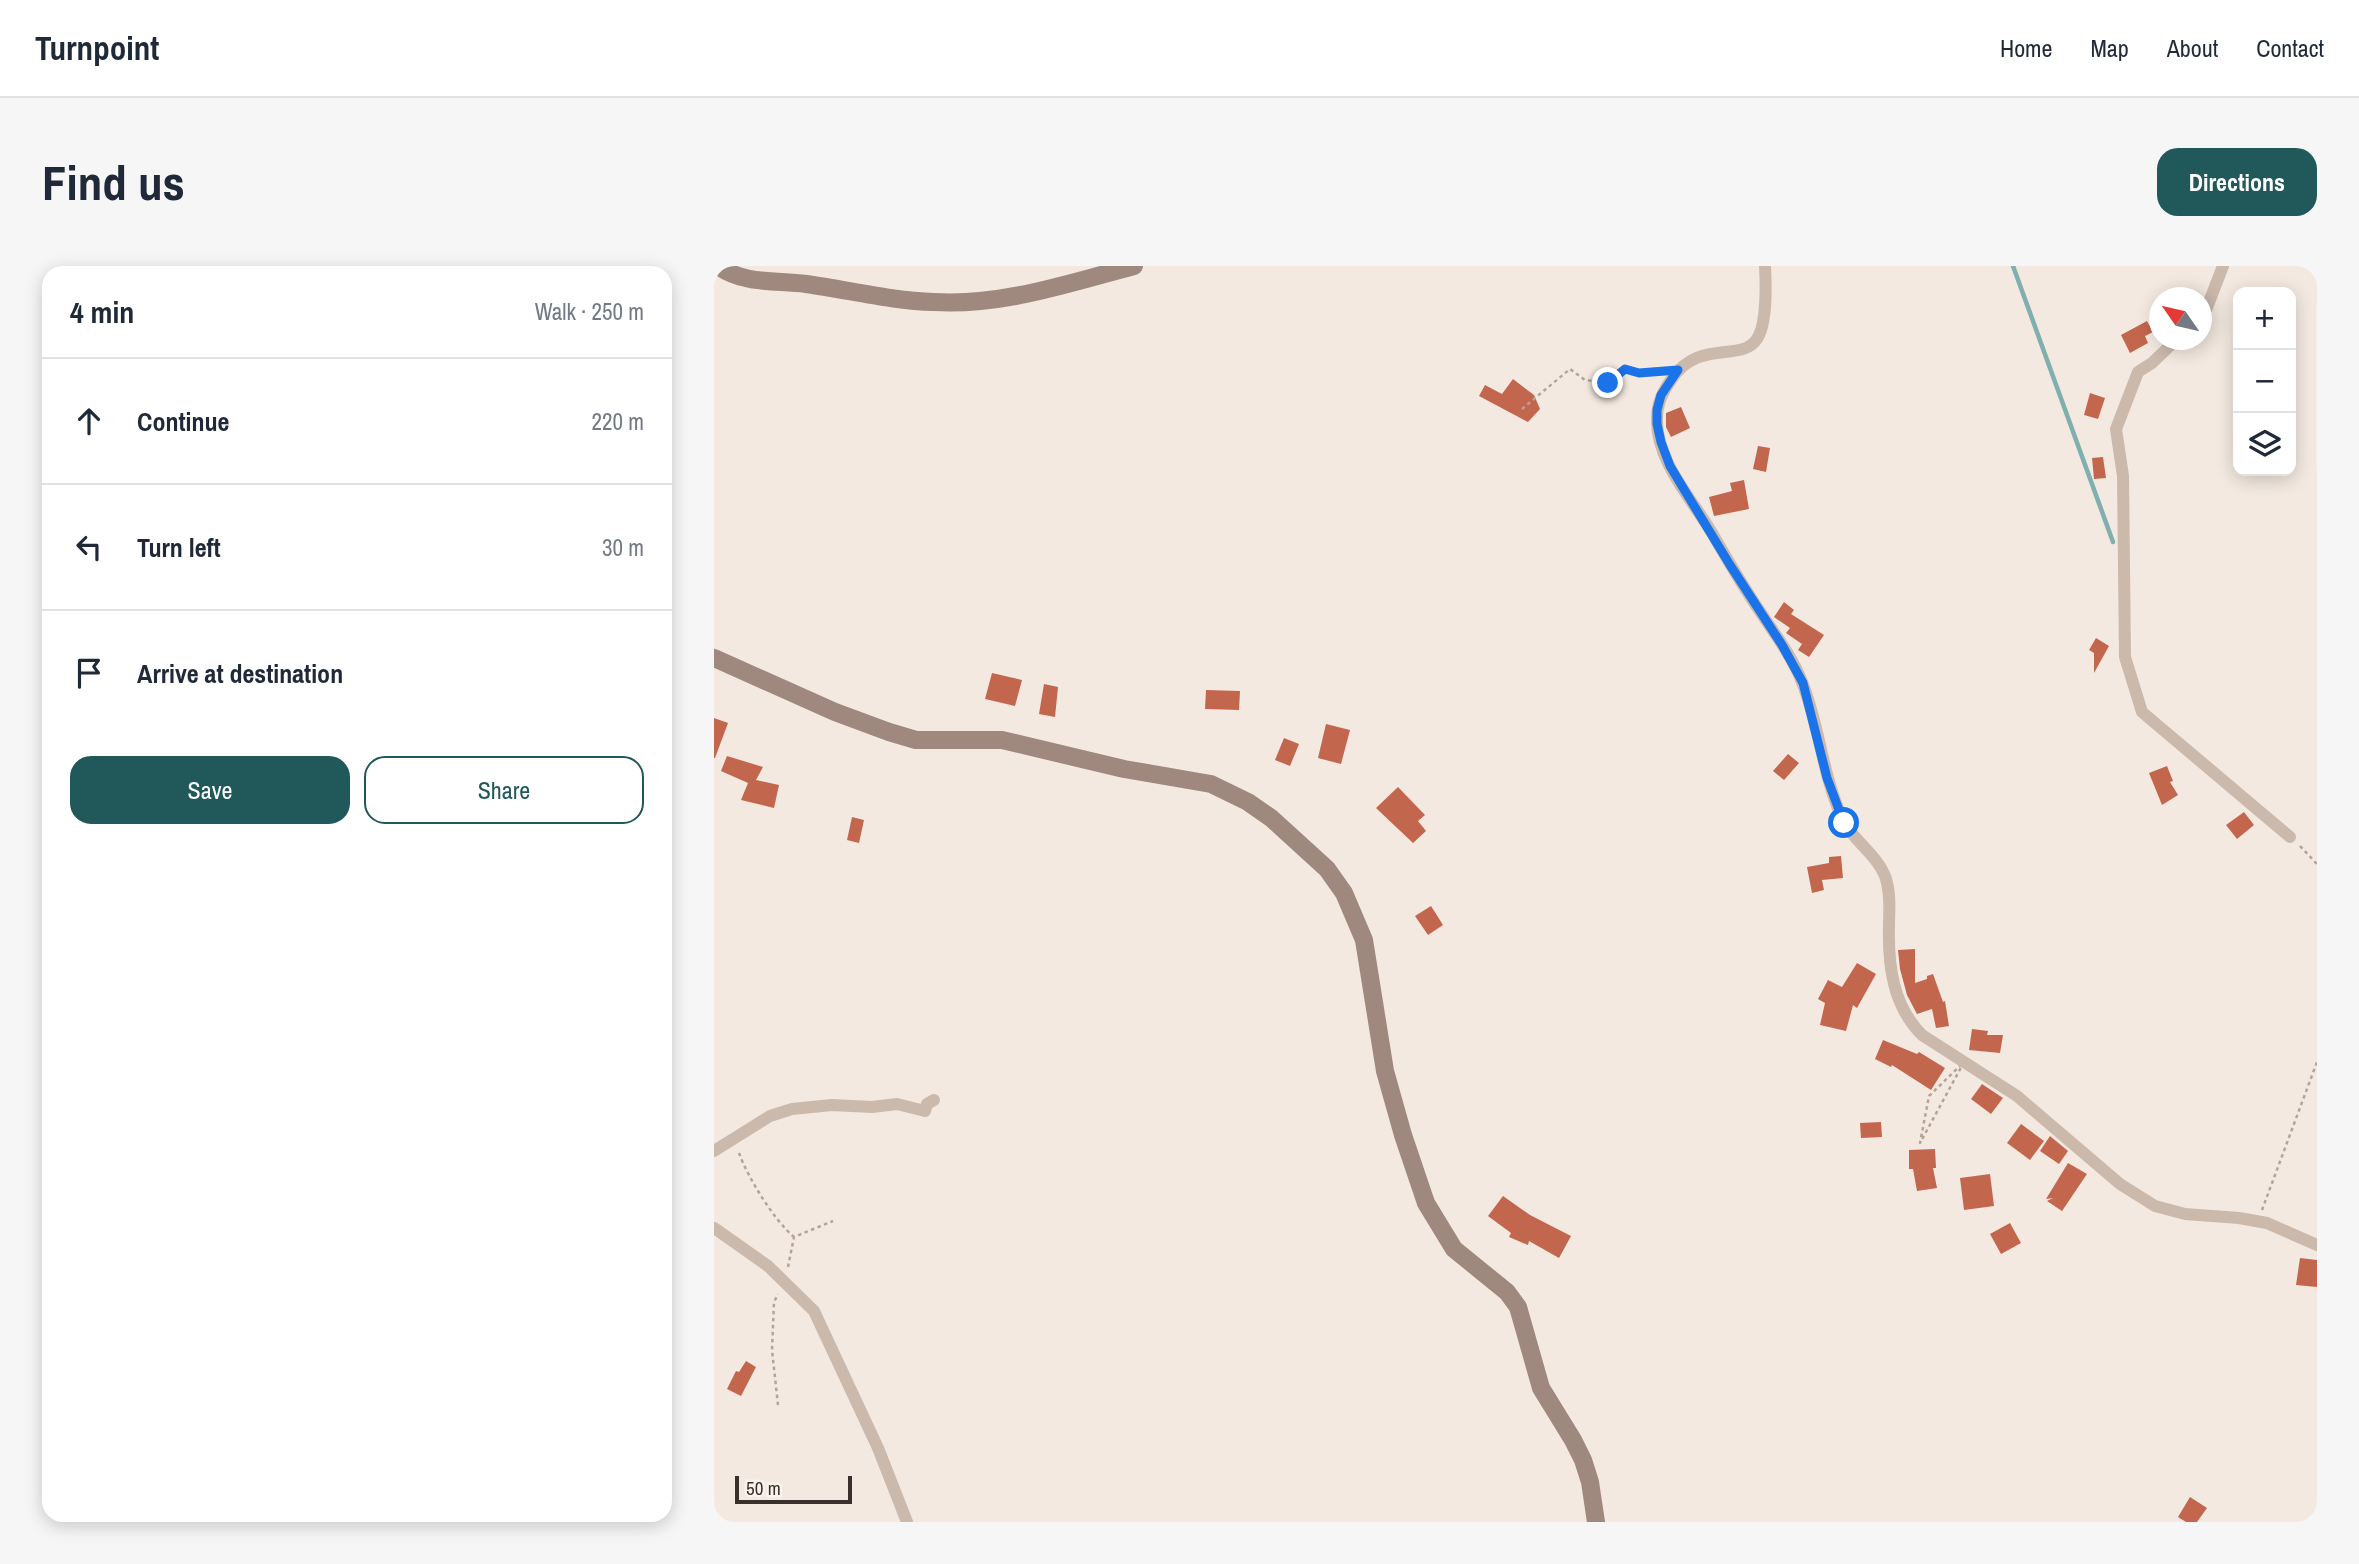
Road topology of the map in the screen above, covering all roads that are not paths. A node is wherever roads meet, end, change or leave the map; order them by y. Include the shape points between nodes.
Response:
1 (719, 266) edge
2 (1134, 266) edge
3 (1765, 266) edge
4 (2223, 266) edge
5 (2212, 294) edge
6 (2166, 350) edge
7 (714, 658) edge
8 (2290, 837) dead end
9 (934, 1100) dead end
10 (714, 1151) edge
11 (714, 1228) edge
12 (2317, 1245) edge
13 (907, 1522) edge
14 (1596, 1522) edge

1 - 2 main road via 758,281 935,303 1004,298
3 - 12 street via 1766,294 1757,341 1744,349 1696,356 1678,370 1661,395 1657,424 1670,466 1803,683 1844,823 1885,876 1890,893 1891,973 1903,1012 1922,1035 2017,1096 2120,1184 2155,1206 2258,1222
4 - 5 street
6 - 8 street via 2138,372 2116,429 2123,476 2125,657 2142,712
7 - 14 main road via 903,737 1002,740 1211,784 1271,818 1327,869 1344,893 1364,940 1385,1071 1426,1203 1454,1249 1507,1292 1518,1307 1541,1388 1583,1460
9 - 10 street via 925,1111 897,1104 792,1109 749,1127
11 - 13 street via 768,1266 814,1311

